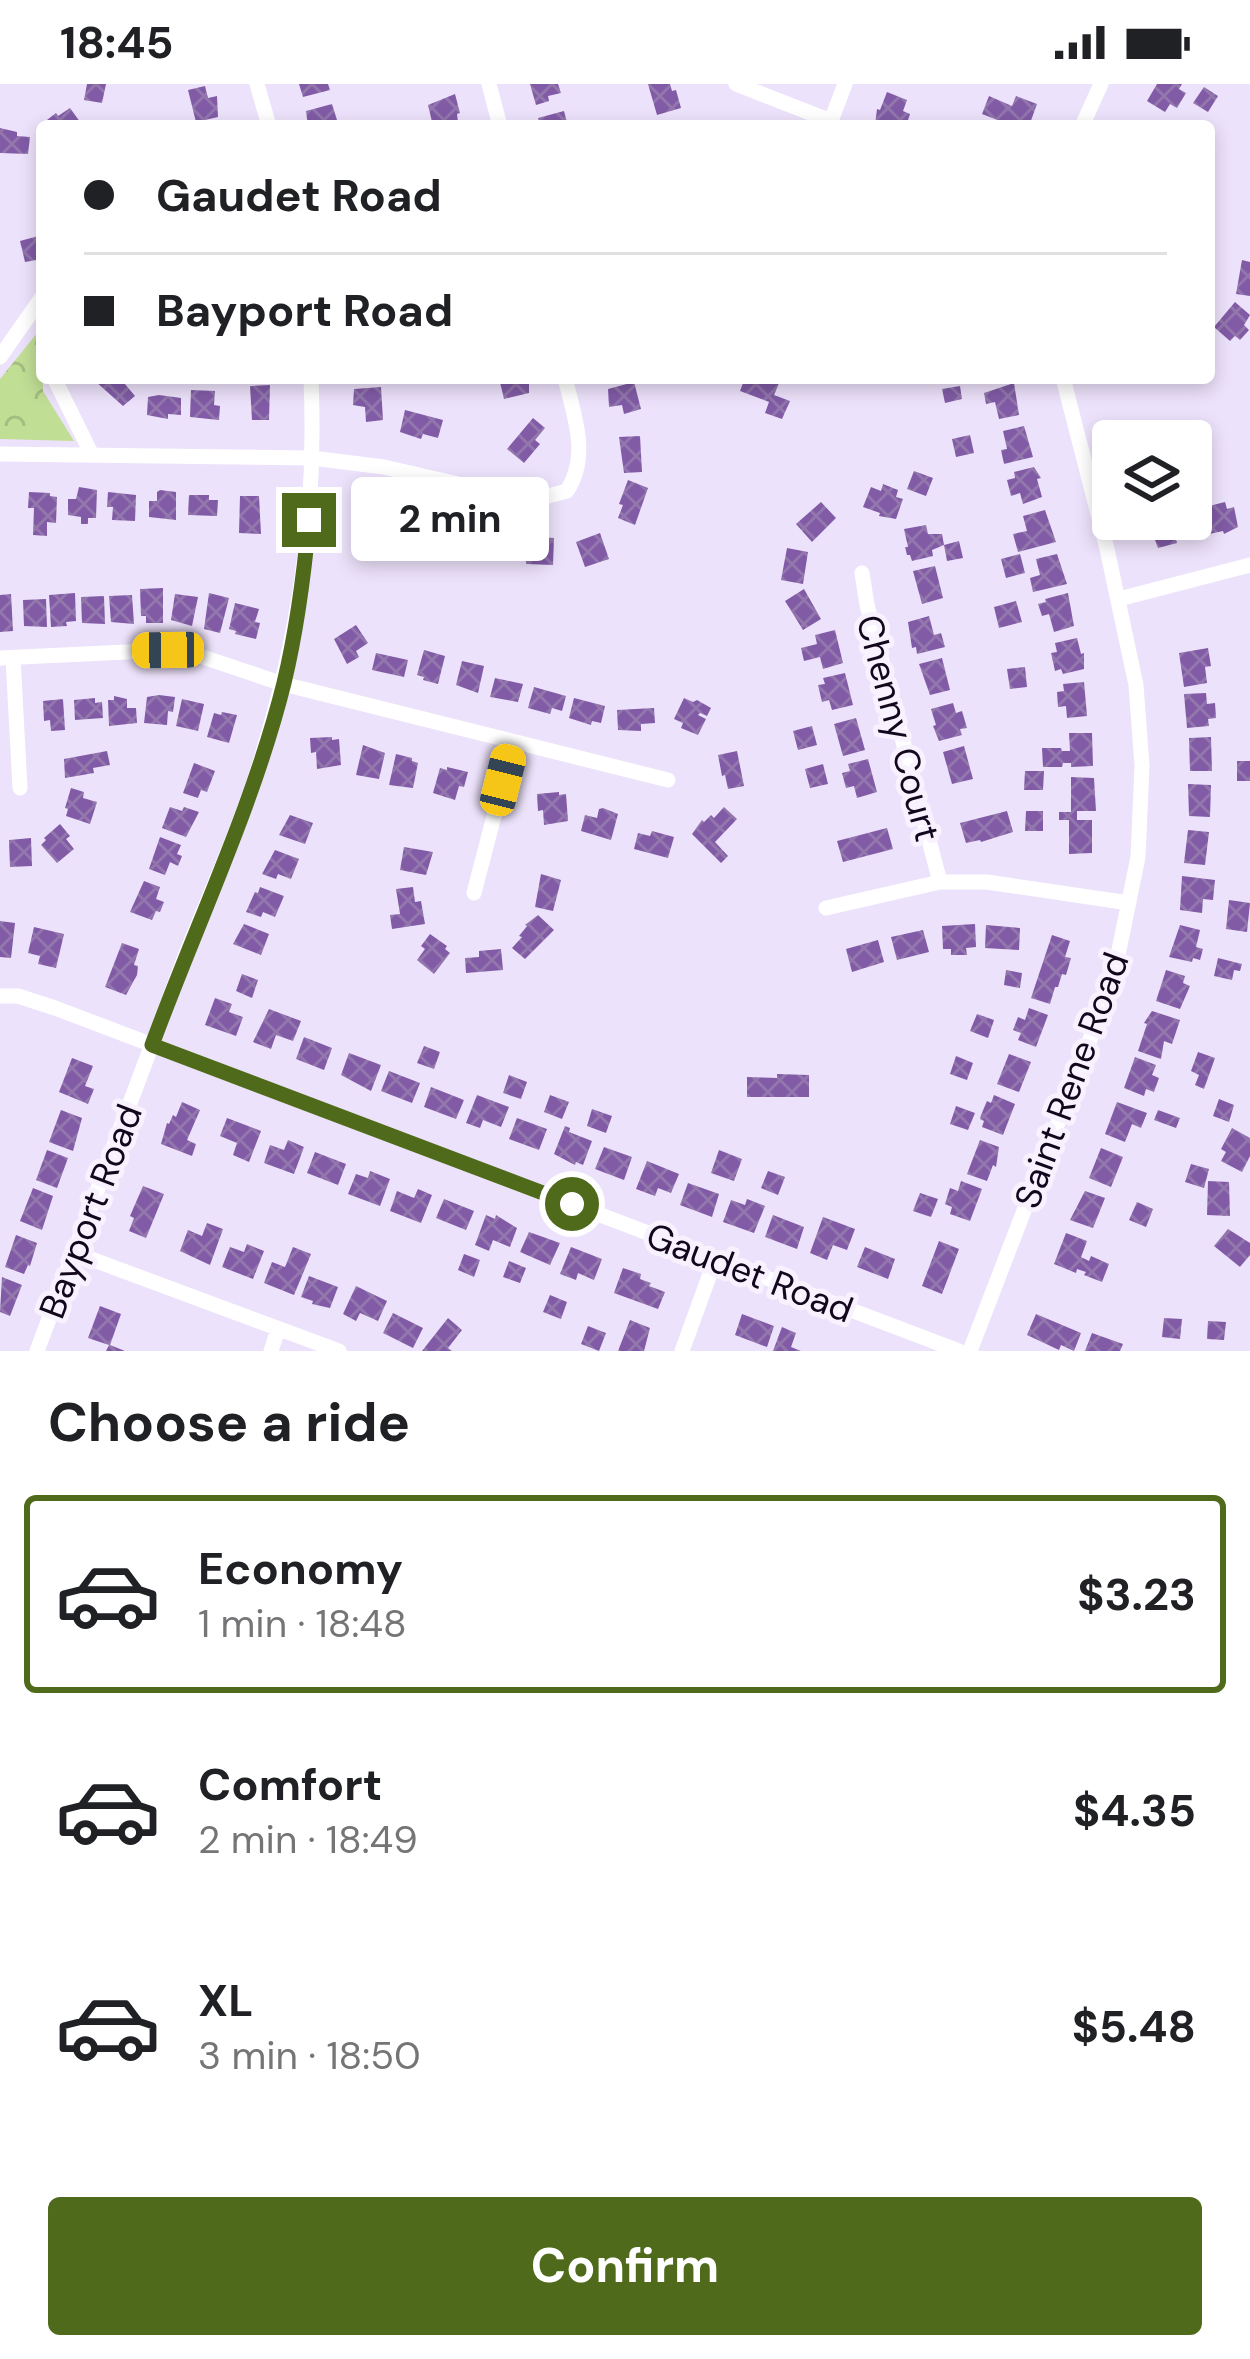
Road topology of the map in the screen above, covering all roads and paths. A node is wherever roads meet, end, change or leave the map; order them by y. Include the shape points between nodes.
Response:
1 (257, 84) edge
2 (489, 84) edge
3 (736, 84) edge
4 (845, 84) edge
5 (1101, 84) edge
6 (267, 120) edge
7 (498, 120) edge
8 (823, 120) edge
9 (831, 120) edge
10 (1085, 120) edge
11 (36, 306) edge
12 (0, 357) edge
13 (57, 384) edge
14 (311, 384) edge
15 (566, 384) edge
16 (1065, 384) edge
17 (0, 454) edge
18 (92, 455) junction
19 (312, 458) junction
20 (1250, 565) edge
21 (862, 573) dead end
22 (1119, 599) junction
23 (7, 658) edge
24 (283, 685) junction
25 (513, 742) junction
26 (668, 780) dead end
27 (20, 788) dead end
28 (940, 882) junction
29 (474, 893) dead end
30 (1129, 903) junction
31 (826, 908) dead end
32 (0, 996) edge
33 (152, 1045) junction
34 (75, 1253) junction
35 (715, 1260) junction
36 (278, 1329) junction
37 (37, 1351) edge
38 (271, 1351) edge
39 (339, 1351) edge
40 (682, 1351) edge
41 (959, 1351) edge
42 (970, 1351) edge

1 - 6 street
2 - 7 street
3 - 8 street
4 - 9 street
5 - 10 street
11 - 12 street
13 - 18 street
14 - 19 street, Bayport Road
15 - 19 street via 581,448 567,491 519,498
16 - 22 street, Saint Rene Road
17 - 18 street
18 - 19 street
19 - 24 street, Bayport Road via 303,587
20 - 22 street
21 - 28 street, Chenny Court
22 - 30 street, Saint Rene Road via 1142,766
23 - 24 street via 168,650
23 - 27 street
24 - 25 street
24 - 33 street, Bayport Road
25 - 26 street
25 - 29 street
28 - 30 street
28 - 31 street
30 - 42 street, Saint Rene Road via 1099,1016
32 - 33 street, Gaudet Road
33 - 34 street, Bayport Road
33 - 35 street, Gaudet Road
34 - 36 street
34 - 37 street, Bayport Road
35 - 40 street
35 - 41 street, Gaudet Road
36 - 38 street
36 - 39 street

